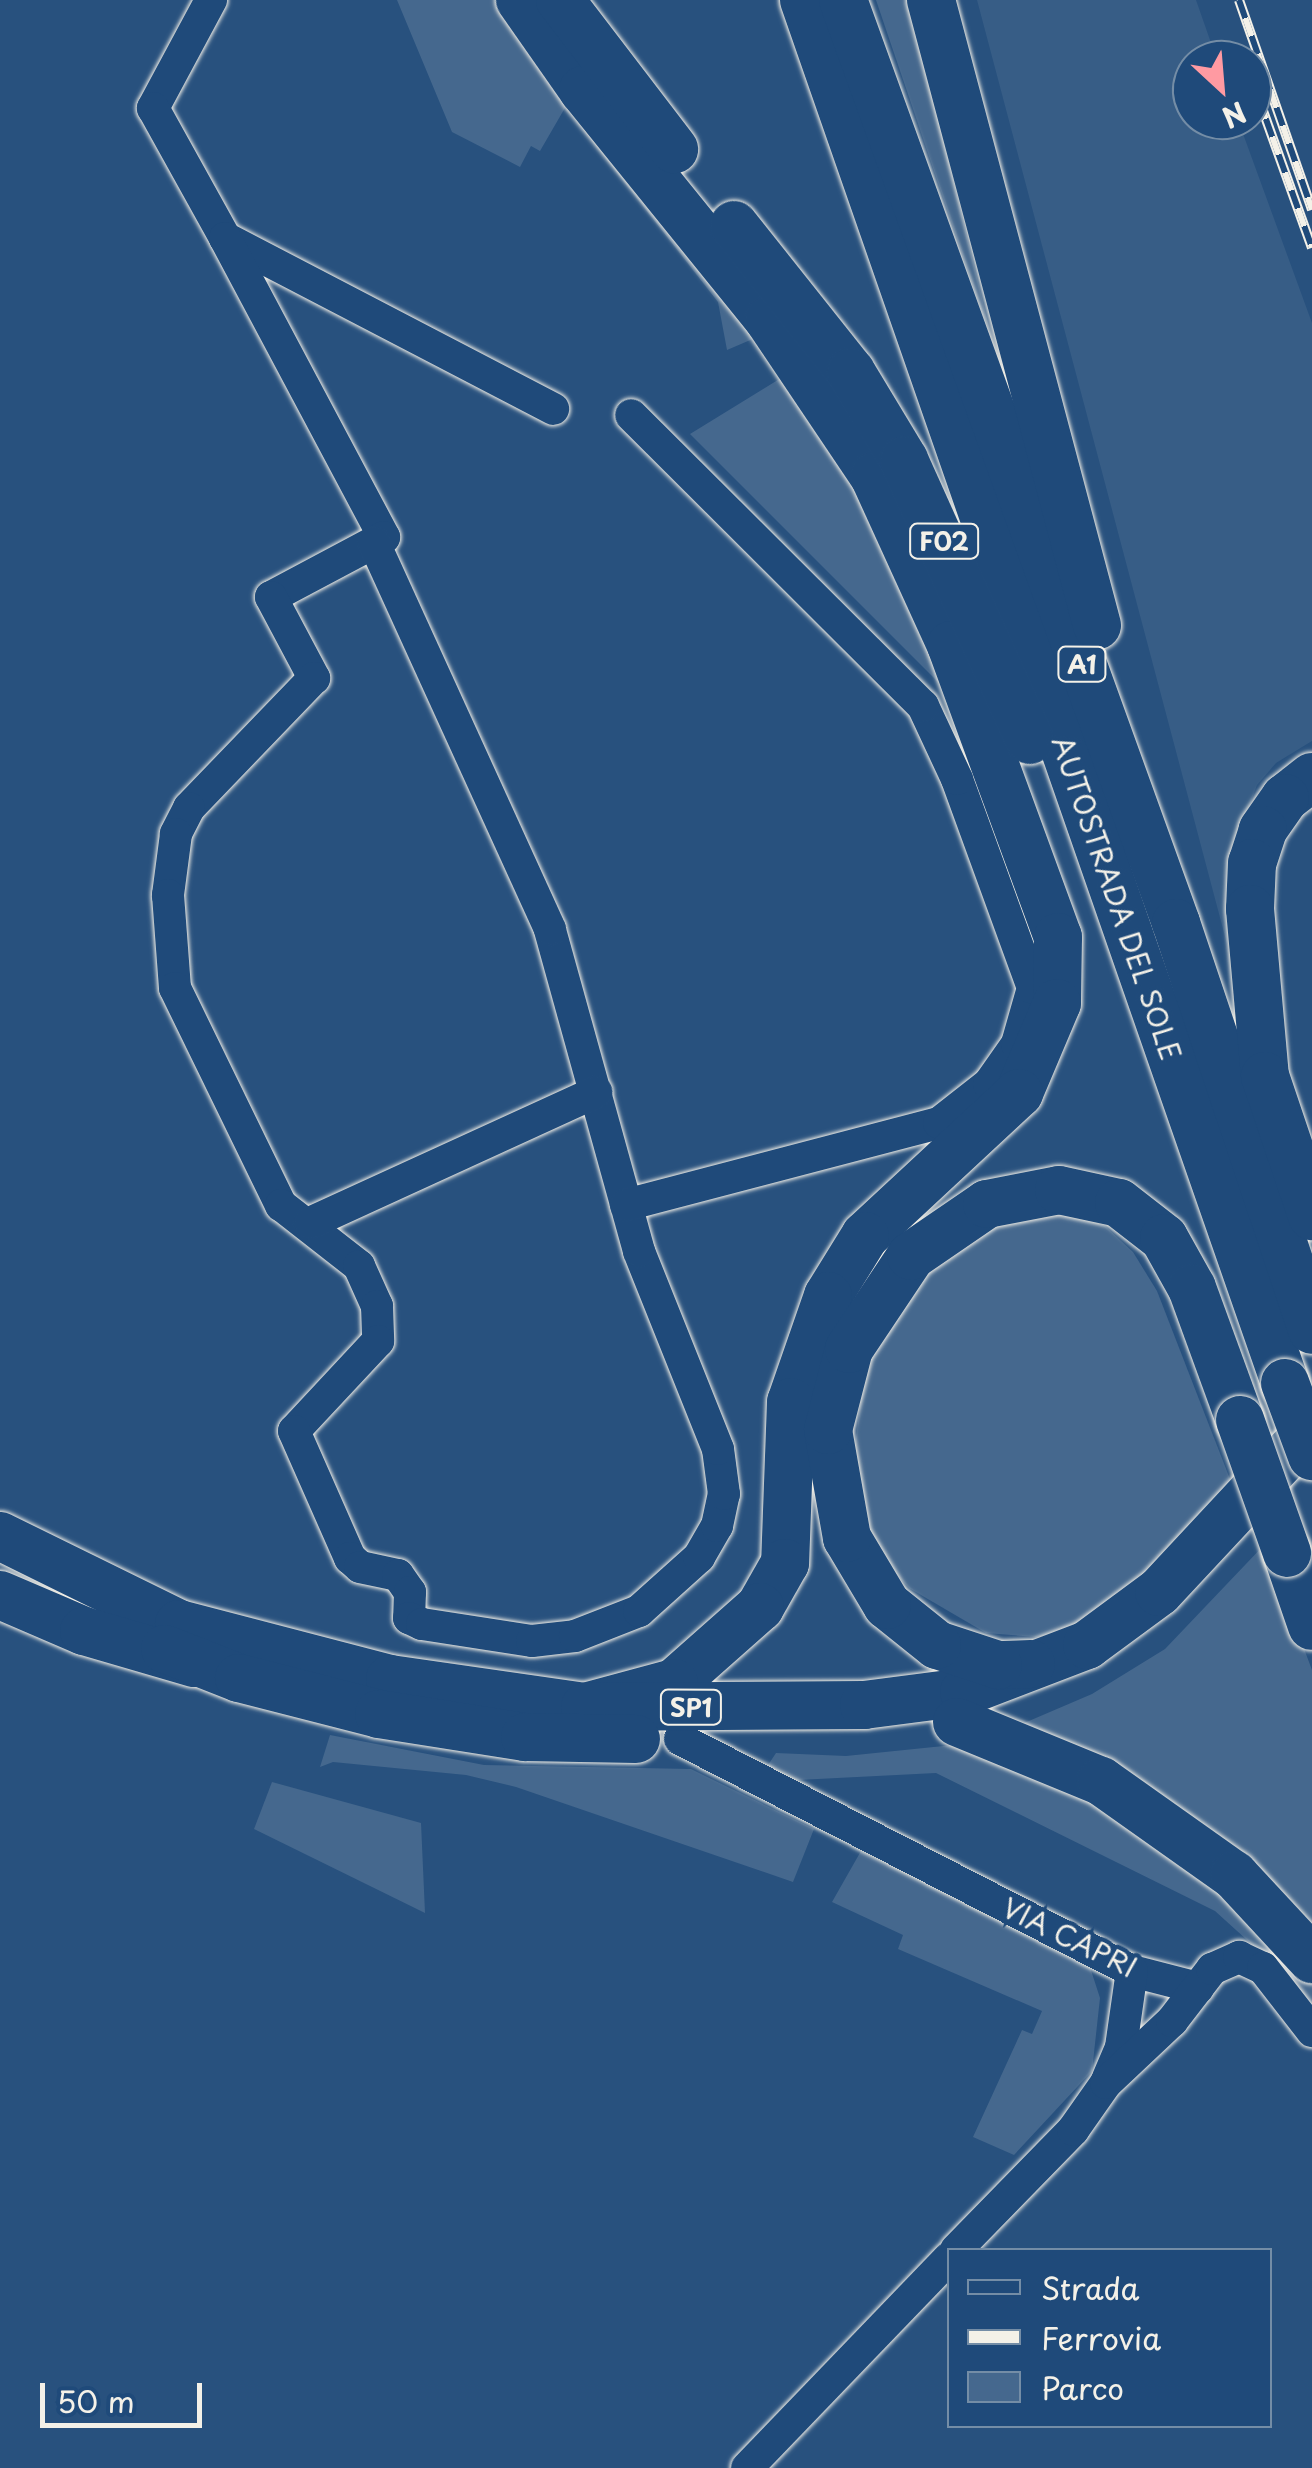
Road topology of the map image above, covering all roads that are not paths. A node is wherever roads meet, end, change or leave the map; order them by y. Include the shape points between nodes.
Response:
1 (212, 0) edge
2 (520, 0) edge
3 (560, 0) edge
4 (804, 0) edge
5 (843, 0) edge
6 (931, 0) edge
7 (225, 238) junction
8 (553, 409) dead end
9 (631, 415) dead end
10 (374, 542) junction
11 (1312, 777) edge
12 (1176, 923) junction
13 (596, 1092) junction
14 (1206, 1153) junction
15 (626, 1205) junction
16 (1312, 1216) edge
17 (310, 1223) junction
18 (1312, 1330) edge
19 (1312, 1428) edge
20 (1312, 1456) edge
21 (1312, 1464) edge
22 (0, 1501) edge
23 (0, 1536) edge
24 (0, 1570) edge
25 (0, 1595) edge
26 (1312, 1626) edge
27 (1049, 1663) junction
28 (209, 1666) junction
29 (348, 1670) junction
30 (586, 1706) junction
31 (958, 1722) junction
32 (680, 1739) junction
33 (1312, 1959) edge
34 (1132, 1970) junction
35 (1198, 1988) junction
36 (1312, 2032) edge
37 (1106, 2083) junction
38 (958, 2248) edge
39 (947, 2261) edge
40 (747, 2468) edge

1 - 7 street via 154,108
2 - 30 highway via 769,320 874,476 951,645 1058,936 1057,1004 1020,1093 865,1236 828,1296 791,1402 786,1563 760,1607 674,1683
3 - 14 highway, F02 via 792,292 904,460 965,585
4 - 14 highway, AUTOSTRADA DEL SOLE / A1
5 - 12 highway, AUTOSTRADA DEL SOLE / A1
6 - 12 highway
7 - 8 street
7 - 10 street via 384,537
9 - 15 street via 923,706 958,779 1033,988 1017,1044 971,1102 939,1123
10 - 13 street via 550,929
10 - 17 street via 271,597 314,678 189,808 176,834 168,895 175,988 281,1205
11 - 16 highway via 1285,798 1263,830 1252,863 1250,909 1266,1076
12 - 18 highway, AUTOSTRADA DEL SOLE / A1
13 - 15 street
13 - 17 street
14 - 20 highway, AUTOSTRADA DEL SOLE / A1, bridge
15 - 17 street via 718,1449 724,1494 718,1526 676,1583 639,1611 574,1636 532,1640 422,1624 409,1618 410,1592 398,1575 360,1567 350,1558 294,1431 378,1341 380,1326 359,1266
19 - 27 highway, SP1 via 1159,1592 1087,1645
21 - 31 highway, SP1 via 1203,1585 1139,1641 1040,1695
22 - 29 highway via 101,1562
23 - 29 highway, SP1 via 179,1624
24 - 28 highway, SP1 via 124,1634
25 - 28 highway via 84,1631
26 - 27 highway, bridge via 1192,1288 1164,1238 1119,1203 1059,1190 987,1204 911,1256 849,1350 828,1430 847,1538 887,1605 937,1645 998,1666
27 - 30 highway, SP1 via 916,1701
28 - 32 highway, SP1 via 331,1702 475,1732
29 - 30 highway, SP1 via 522,1702
31 - 32 highway, SP1 via 870,1736
31 - 33 highway via 1116,1791 1234,1875
32 - 34 street, VIA CAPRI
34 - 35 street, VIA CAPRI
34 - 37 street via 1121,2047
35 - 36 street via 1212,1968 1239,1957 1263,1968
35 - 37 street
37 - 38 street via 1072,2130
39 - 40 street

